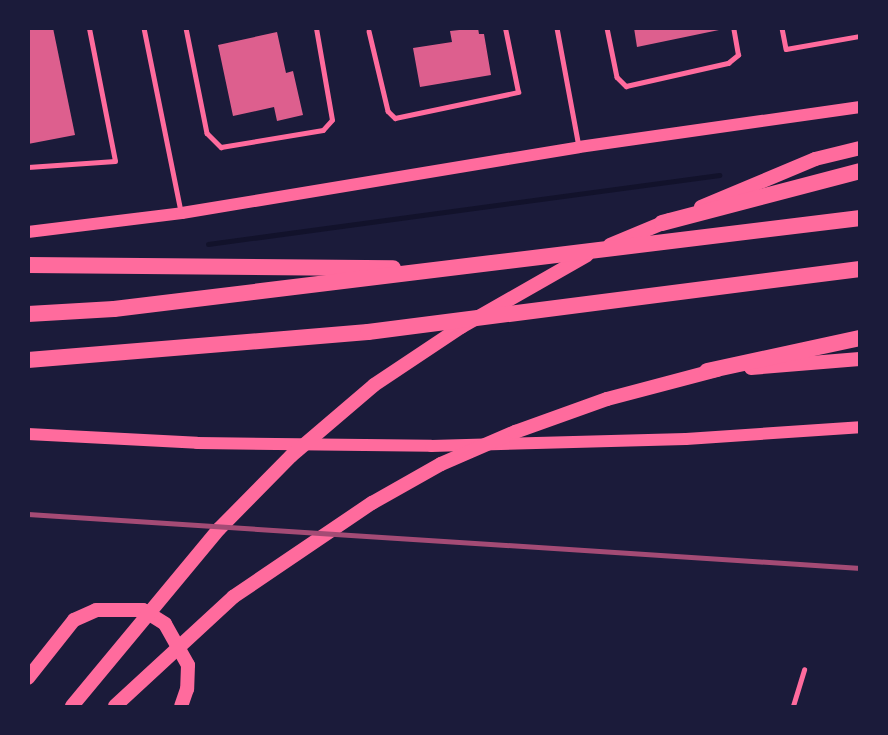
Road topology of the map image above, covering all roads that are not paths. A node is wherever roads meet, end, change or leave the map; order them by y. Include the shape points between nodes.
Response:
1 (89, 28) edge
2 (144, 28) edge
3 (186, 28) edge
4 (316, 28) edge
5 (381, 28) edge
6 (506, 28) edge
7 (557, 28) edge
8 (607, 28) edge
9 (733, 28) edge
10 (782, 28) edge
11 (369, 30) edge
12 (860, 36) edge
13 (860, 107) edge
14 (579, 147) junction
15 (860, 148) edge
16 (28, 167) edge
17 (860, 171) edge
18 (182, 213) junction
19 (860, 218) edge
20 (662, 223) junction
21 (28, 232) edge
22 (28, 265) edge
23 (860, 269) edge
24 (448, 270) junction
25 (28, 315) edge
26 (860, 338) edge
27 (860, 359) edge
28 (28, 360) edge
29 (707, 371) junction
30 (860, 427) edge
31 (28, 434) edge
32 (804, 670) dead end
33 (28, 678) edge
34 (75, 703) edge
35 (115, 706) edge
36 (182, 706) edge
37 (794, 706) edge

1 - 16 lane via 115,161
2 - 18 lane
3 - 4 lane via 207,133 221,147 323,130 332,120
5 - 11 lane
6 - 11 lane via 518,92 395,118 388,111
7 - 14 lane
8 - 9 lane via 617,77 626,86 728,63 738,55
10 - 12 lane via 786,49
13 - 14 main road
14 - 18 main road
15 - 20 main road via 815,159
17 - 20 highway
18 - 21 main road
19 - 24 highway
20 - 34 main road via 566,264 374,385 291,456 219,529
22 - 24 highway
23 - 28 highway via 379,331
24 - 25 highway via 114,309
26 - 29 highway
27 - 29 main road
29 - 35 main road via 607,399 515,432 441,464 372,503 233,597
30 - 31 main road via 686,439 431,447 197,443
32 - 37 lane
33 - 36 main road via 74,620 96,610 143,610 165,624 188,665

